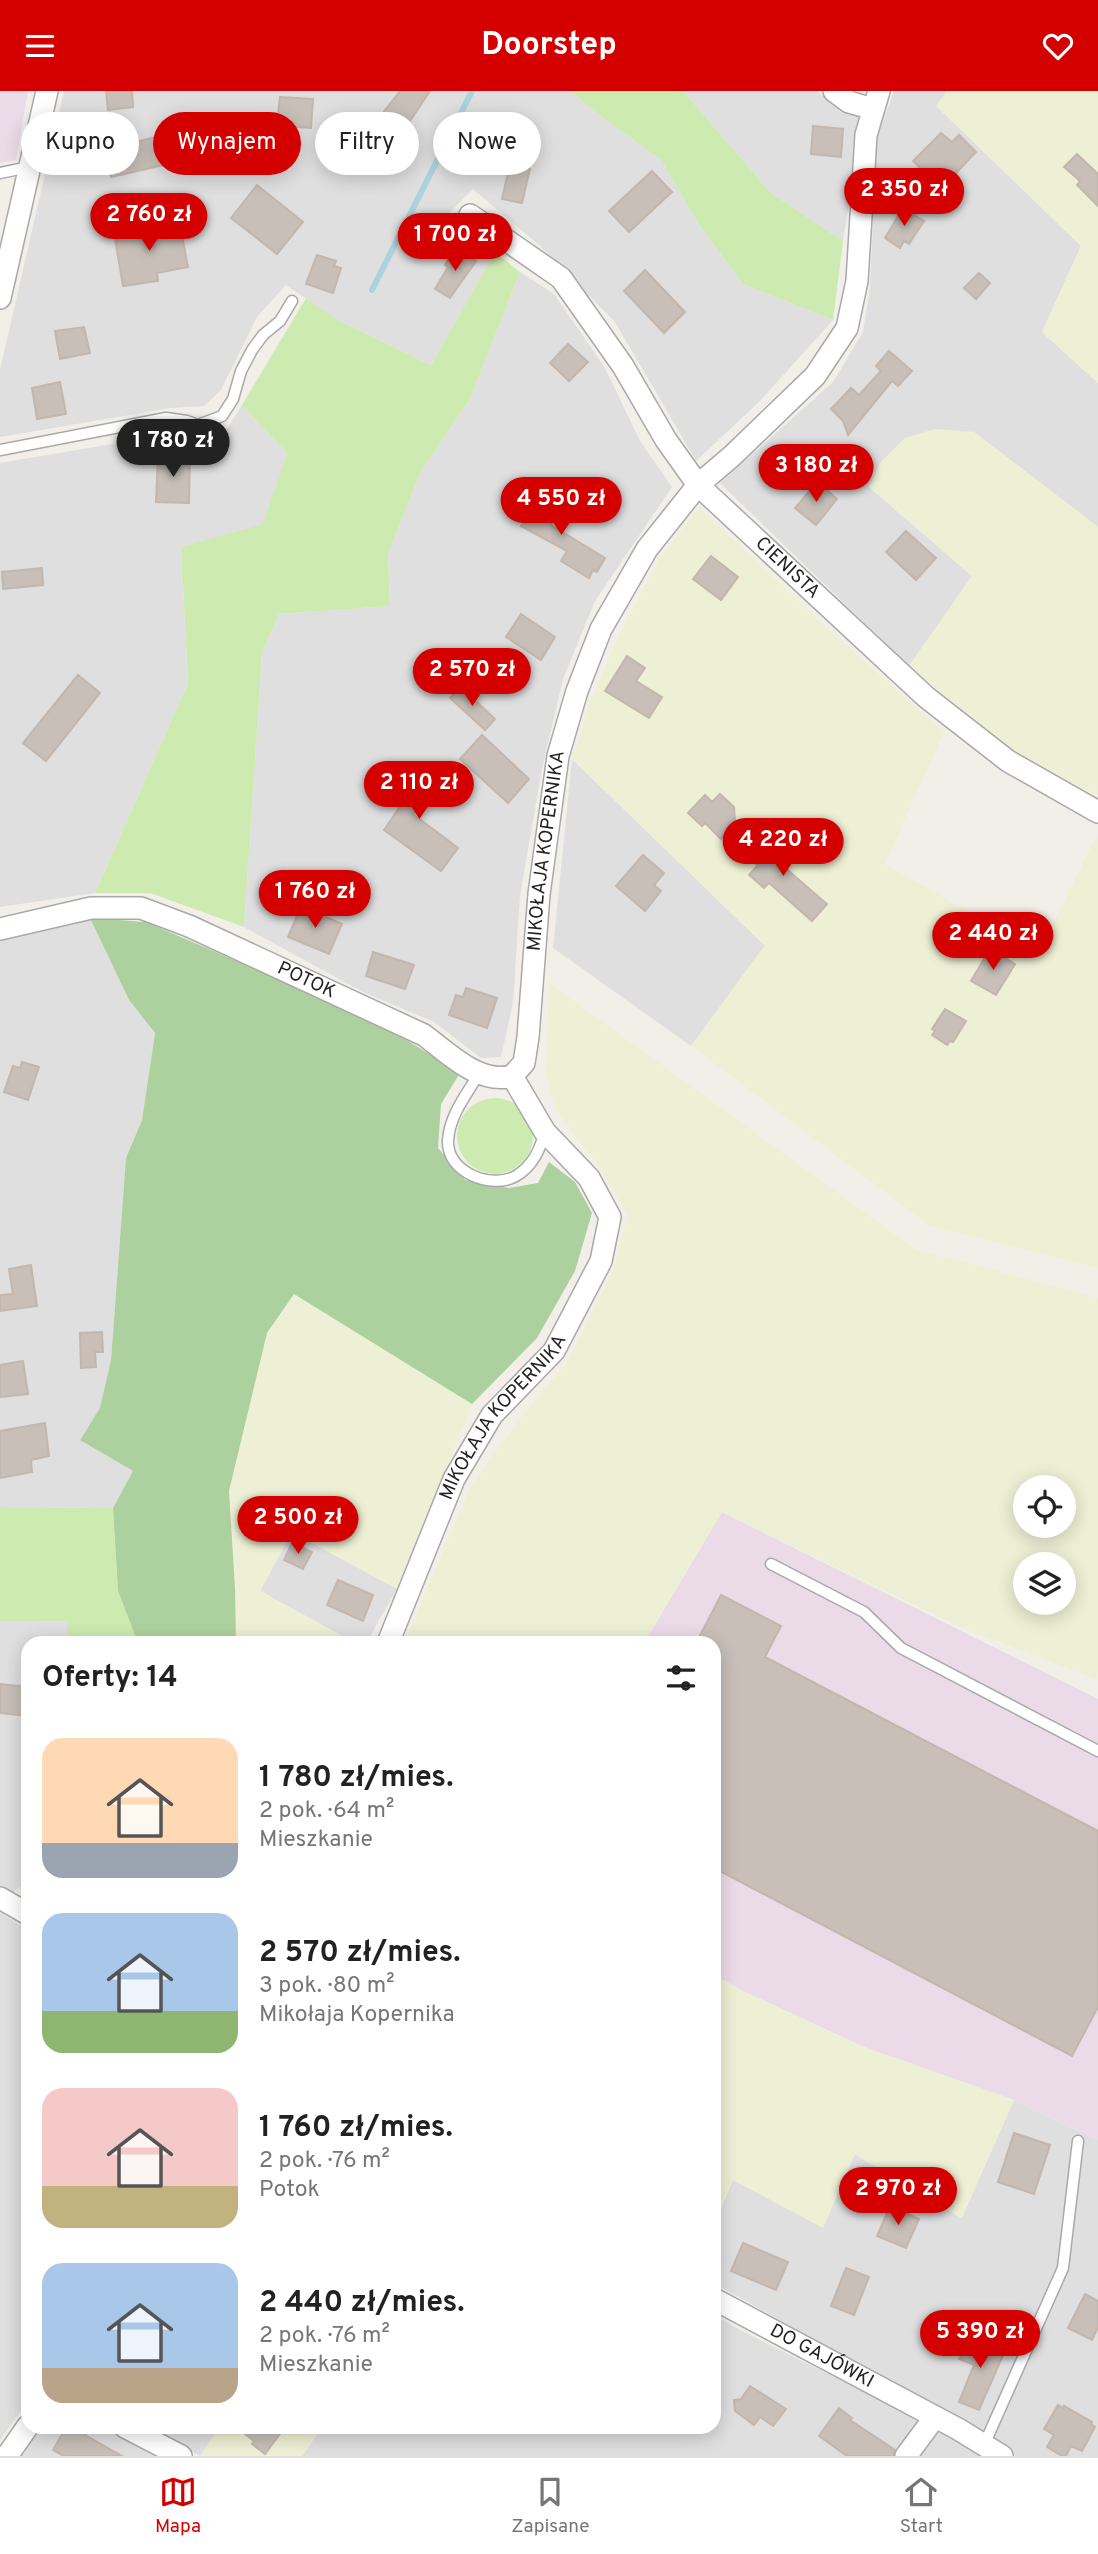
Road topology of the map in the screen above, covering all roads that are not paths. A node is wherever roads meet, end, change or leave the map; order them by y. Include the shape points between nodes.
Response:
1 (47, 91) edge
2 (834, 91) edge
3 (876, 100) edge
4 (42, 112) edge
5 (21, 169) edge
6 (0, 173) edge
7 (27, 175) edge
8 (470, 215) dead end
9 (0, 298) edge
10 (292, 301) dead end
11 (0, 450) edge
12 (698, 485) junction
13 (1098, 812) edge
14 (0, 929) edge
15 (480, 1072) junction
16 (512, 1076) junction
17 (545, 1132) junction
18 (771, 1564) dead end
19 (391, 1636) edge
20 (1098, 1751) edge
21 (0, 1898) edge
22 (21, 1910) edge
23 (1078, 2141) dead end
24 (721, 2303) edge
25 (935, 2417) junction
26 (22, 2434) edge
27 (139, 2434) edge
28 (993, 2450) edge
29 (7, 2456) edge
30 (181, 2456) edge
31 (906, 2456) edge

1 - 4 street
2 - 3 street via 849,102
3 - 12 street, MIKOŁAJA KOPERNIKA via 866,135 857,281 847,328 816,376
5 - 6 lane
7 - 9 street
8 - 12 street, CIENISTA via 561,278
10 - 11 lane via 252,350 222,416 198,425 166,418
12 - 13 street, CIENISTA via 926,697 1008,761
12 - 16 street, MIKOŁAJA KOPERNIKA via 648,548 601,629 577,691 558,756 539,894 524,1063
14 - 15 street, POTOK via 90,908 141,908 424,1035
15 - 16 street via 492,1078
15 - 17 lane via 454,1114 448,1141 449,1153 467,1174 503,1180 516,1176 534,1160
16 - 17 street
17 - 19 street, MIKOŁAJA KOPERNIKA via 589,1178 610,1217 601,1261 554,1351 492,1415 454,1479
18 - 20 lane via 864,1612 901,1647
21 - 22 street
23 - 28 lane via 1063,2268
24 - 25 street, DO GAJÓWKI
25 - 28 street, DO GAJÓWKI
25 - 31 street
26 - 29 street
27 - 30 street

